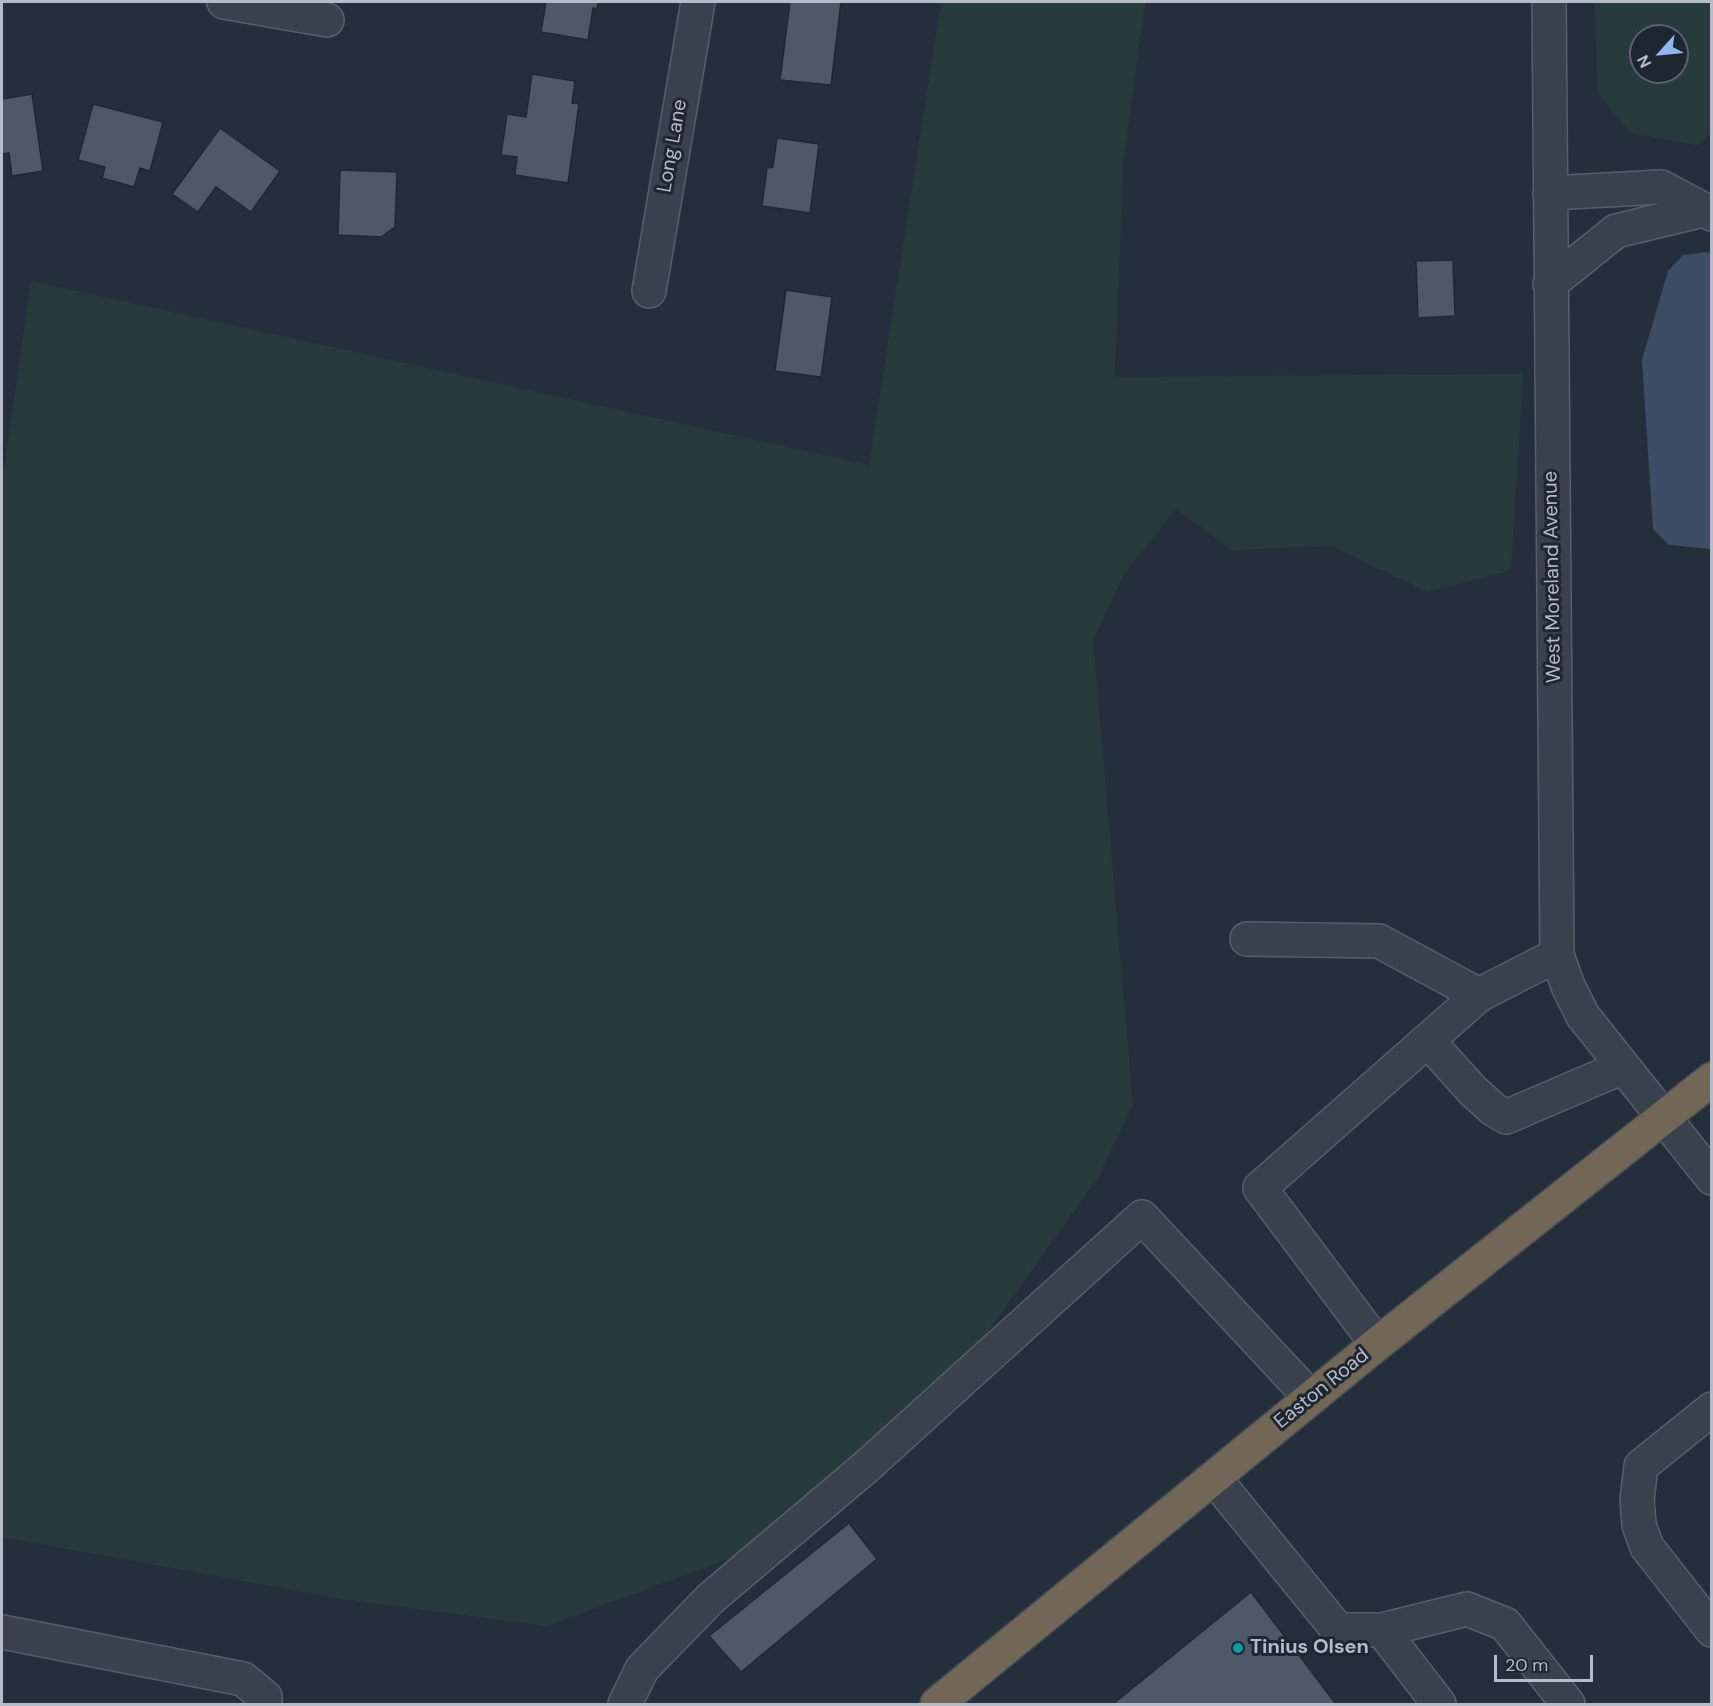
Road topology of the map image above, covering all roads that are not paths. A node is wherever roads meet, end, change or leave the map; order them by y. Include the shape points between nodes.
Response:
1 (224, 2) edge
2 (698, 2) edge
3 (1549, 2) edge
4 (327, 20) dead end
5 (1550, 194) junction
6 (1707, 212) edge
7 (1550, 284) junction
8 (649, 291) dead end
9 (1247, 939) dead end
10 (1557, 955) junction
11 (1479, 995) junction
12 (1428, 1041) junction
13 (1623, 1067) junction
14 (1712, 1079) edge
15 (1664, 1118) junction
16 (1712, 1178) edge
17 (1377, 1344) junction
18 (1311, 1398) junction
19 (1712, 1409) edge
20 (1214, 1478) junction
21 (1382, 1630) junction
22 (1712, 1630) edge
23 (2, 1632) edge
24 (265, 1704) edge
25 (625, 1704) edge
26 (937, 1704) edge
27 (1439, 1704) edge
28 (1568, 1704) edge

1 - 4 street
2 - 8 street, Long Lane
3 - 5 street, West Moreland Avenue
5 - 6 street via 1661,187
5 - 7 street, West Moreland Avenue
6 - 7 street via 1616,231
7 - 10 street, West Moreland Avenue
9 - 11 street via 1379,941
10 - 11 street
10 - 13 street, West Moreland Avenue via 1583,1016
11 - 12 street
12 - 13 street via 1473,1091 1506,1117
12 - 17 street via 1260,1188
13 - 15 street, West Moreland Avenue
14 - 15 highway, Easton Road
15 - 16 street, West Moreland Avenue
15 - 17 highway, Easton Road
17 - 18 highway, Easton Road
18 - 20 highway, Easton Road
18 - 25 street via 1143,1217 866,1467 711,1598 642,1669
19 - 22 street via 1641,1466 1636,1500 1647,1547
20 - 21 street via 1338,1630
20 - 26 highway, Easton Road
21 - 27 street
21 - 28 street via 1467,1609 1477,1612 1505,1624
23 - 24 street via 243,1679 265,1697

